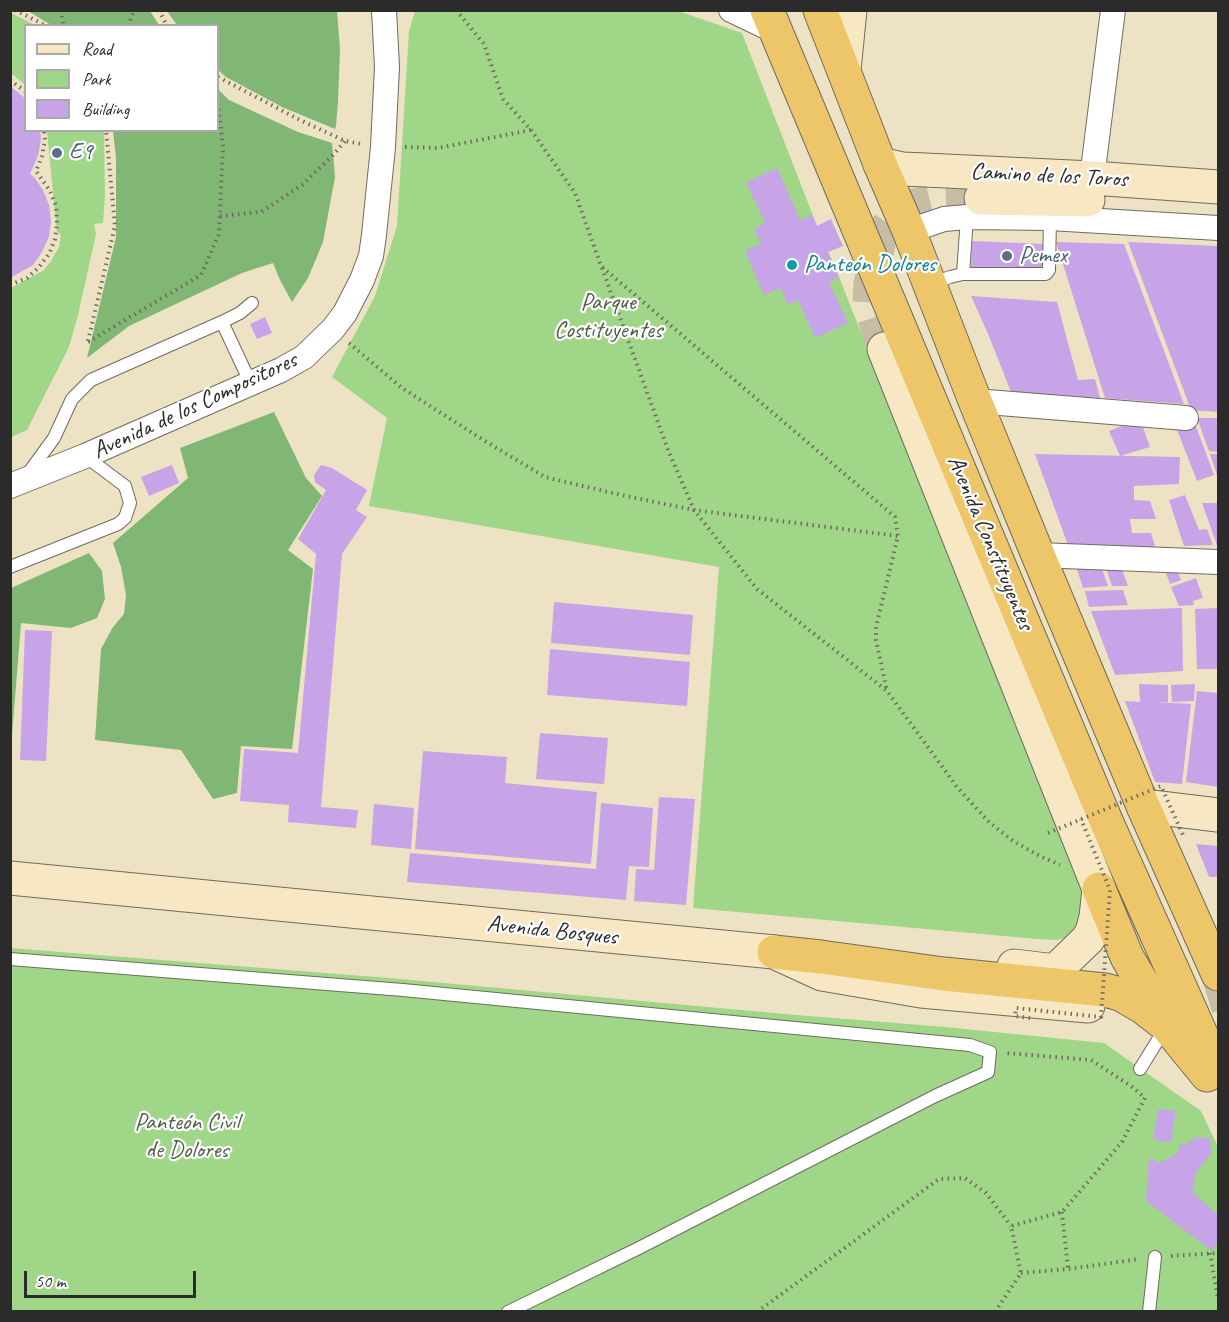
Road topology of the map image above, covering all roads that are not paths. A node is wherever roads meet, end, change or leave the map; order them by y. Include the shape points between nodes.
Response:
1 (384, 10) edge
2 (731, 10) edge
3 (820, 10) edge
4 (850, 10) edge
5 (1113, 10) edge
6 (771, 21) edge
7 (844, 70) junction
8 (880, 164) junction
9 (1092, 178) junction
10 (1218, 187) edge
11 (1218, 205) edge
12 (974, 207) junction
13 (1050, 218) junction
14 (1218, 228) edge
15 (909, 231) junction
16 (963, 274) junction
17 (930, 284) junction
18 (252, 303) dead end
19 (222, 322) junction
20 (884, 349) tunnel mouth
21 (251, 384) junction
22 (975, 401) junction
23 (1186, 418) dead end
24 (85, 456) junction
25 (17, 483) edge
26 (1038, 555) junction
27 (1218, 562) edge
28 (10, 567) edge
29 (1143, 806) junction
30 (1218, 815) edge
31 (10, 878) edge
32 (1099, 889) junction
33 (1141, 899) junction
34 (774, 952) junction
35 (1127, 957) junction
36 (10, 959) edge
37 (1055, 971) junction
38 (1218, 974) edge
39 (1088, 1006) dead end
40 (1178, 1016) junction
41 (1140, 1069) dead end
42 (1218, 1072) edge
43 (1218, 1089) edge
44 (1155, 1257) road end
45 (508, 1311) edge
46 (1149, 1311) edge

1 - 21 street, Avenida de los Compositores via 387,67 383,147 374,235 362,280 333,329 304,357
2 - 6 street
3 - 7 highway, Avenida Constituyentes
4 - 7 street
5 - 9 street
6 - 33 highway, Avenida Constituyentes
7 - 8 highway, Avenida Constituyentes
8 - 9 street, Camino de los Toros via 903,169
8 - 15 highway, Avenida Constituyentes
9 - 10 street, Camino de los Toros
11 - 12 street, Camino de los Toros
12 - 13 street
12 - 15 street
12 - 16 lane
13 - 14 street
13 - 16 lane via 1046,274
15 - 17 highway, Avenida Constituyentes
16 - 17 lane
17 - 22 highway, Avenida Constituyentes
18 - 19 lane
19 - 21 lane
19 - 25 lane via 91,380 72,399 54,438
20 - 32 street
21 - 24 street, Avenida de los Compositores
22 - 23 street
22 - 26 highway, Avenida Constituyentes
24 - 25 street, Avenida de los Compositores
24 - 28 lane via 125,486 130,503 125,518
26 - 27 street
26 - 29 highway, Avenida Constituyentes
29 - 30 street
29 - 38 highway, Avenida Constituyentes
31 - 34 street, Avenida Bosques
32 - 35 highway
32 - 37 street via 1092,932
33 - 35 highway
33 - 40 highway, Avenida Constituyentes
34 - 37 street via 821,947 872,949
34 - 39 street, Avenida Bosques via 822,974 921,991
34 - 40 highway via 1105,990 1144,1008
35 - 37 highway via 1101,974
35 - 40 highway
36 - 45 lane via 403,990 970,1045 990,1052 988,1072
40 - 41 lane
40 - 42 highway, Avenida Constituyentes
40 - 43 highway
44 - 46 lane

